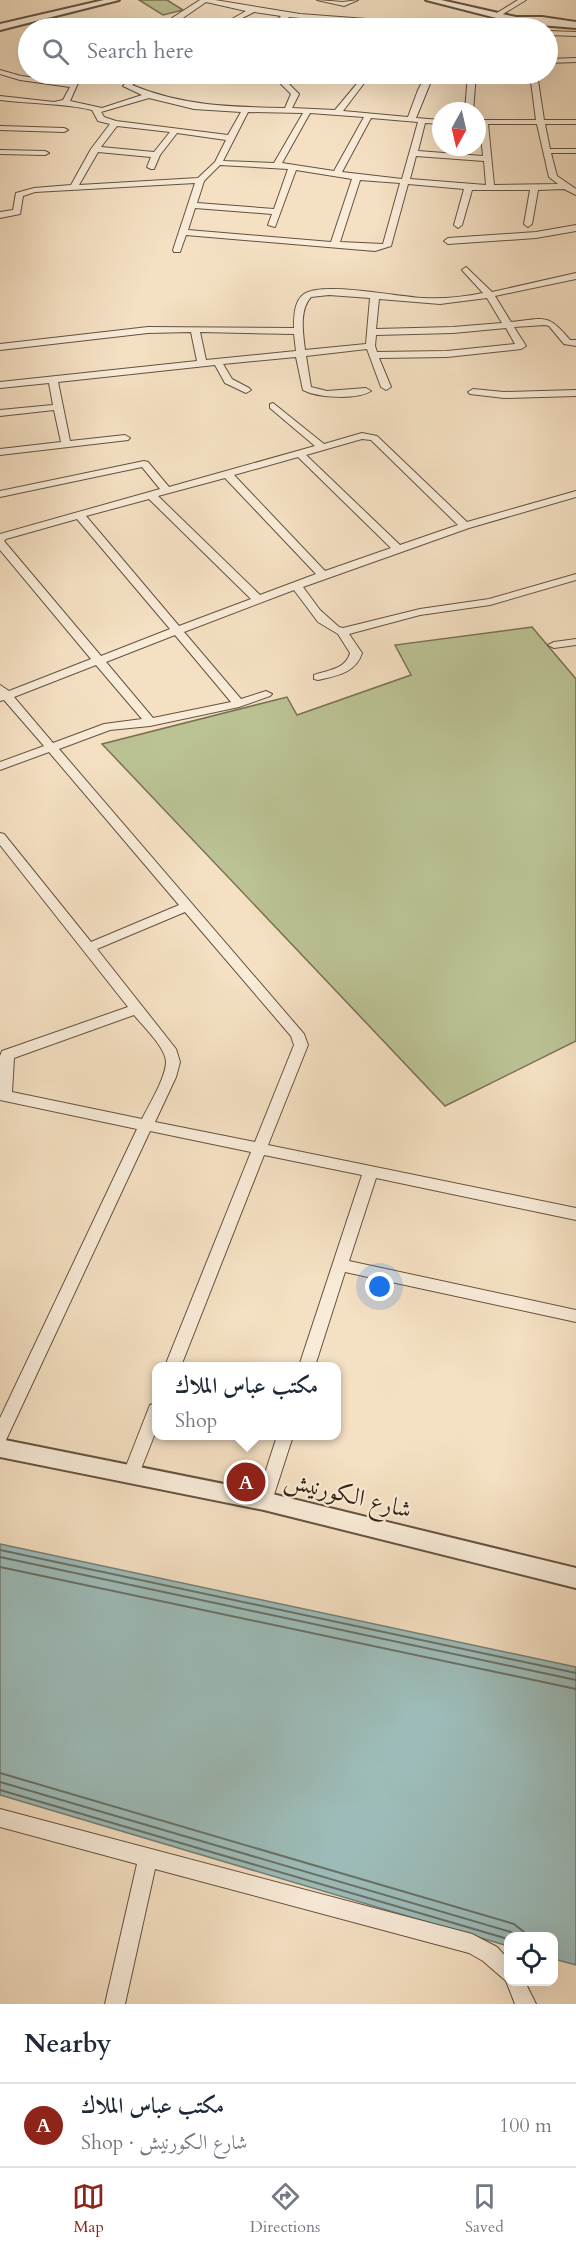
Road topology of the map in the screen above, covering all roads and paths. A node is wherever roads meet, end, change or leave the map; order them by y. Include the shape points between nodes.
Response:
1 (115, 0) edge
2 (206, 0) edge
3 (320, 0) edge
4 (355, 0) edge
5 (430, 0) edge
6 (457, 0) edge
7 (523, 0) edge
8 (251, 11) junction
9 (500, 13) junction
10 (286, 15) junction
11 (38, 18) edge
12 (178, 18) edge
13 (238, 18) edge
14 (283, 18) edge
15 (315, 18) edge
16 (518, 18) edge
17 (18, 23) edge
18 (558, 23) edge
19 (576, 25) edge
20 (0, 27) edge
21 (558, 33) edge
22 (576, 34) edge
23 (576, 60) edge
24 (558, 61) edge
25 (0, 72) edge
26 (18, 77) edge
27 (67, 84) edge
28 (128, 84) edge
29 (285, 84) edge
30 (360, 84) edge
31 (426, 84) edge
32 (471, 84) edge
33 (535, 84) edge
34 (150, 95) junction
35 (1, 100) edge
36 (66, 102) junction
37 (470, 102) edge
38 (96, 110) junction
39 (245, 111) junction
40 (287, 111) junction
41 (308, 111) junction
42 (337, 114) junction
43 (368, 117) junction
44 (411, 120) junction
45 (422, 121) junction
46 (432, 122) edge
47 (486, 122) edge
48 (541, 122) junction
49 (576, 122) edge
50 (116, 123) junction
51 (0, 128) edge
52 (64, 130) dead end
53 (176, 130) junction
54 (231, 138) junction
55 (95, 149) junction
56 (546, 151) junction
57 (576, 151) edge
58 (0, 152) edge
59 (45, 153) dead end
60 (412, 153) junction
61 (486, 154) edge
62 (156, 155) junction
63 (487, 159) junction
64 (218, 163) junction
65 (277, 165) junction
66 (152, 167) dead end
67 (293, 167) junction
68 (337, 174) junction
69 (357, 177) junction
70 (200, 180) junction
71 (576, 180) edge
72 (404, 182) junction
73 (561, 183) junction
74 (74, 187) junction
75 (469, 187) junction
76 (490, 188) junction
77 (534, 188) junction
78 (576, 193) edge
79 (192, 205) junction
80 (277, 212) junction
81 (0, 215) edge
82 (528, 224) dead end
83 (272, 225) dead end
84 (458, 225) dead end
85 (576, 228) edge
86 (183, 232) junction
87 (448, 241) dead end
88 (335, 244) junction
89 (177, 250) dead end
90 (466, 270) dead end
91 (576, 276) edge
92 (489, 294) junction
93 (375, 296) junction
94 (509, 325) junction
95 (195, 328) junction
96 (298, 331) junction
97 (373, 332) junction
98 (576, 343) edge
99 (0, 347) edge
100 (371, 350) junction
101 (299, 352) junction
102 (217, 361) junction
103 (202, 363) junction
104 (52, 379) junction
105 (0, 385) edge
106 (386, 387) dead end
107 (246, 390) dead end
108 (366, 391) dead end
109 (473, 392) dead end
110 (576, 393) edge
111 (273, 406) dead end
112 (57, 407) junction
113 (0, 413) edge
114 (125, 438) dead end
115 (66, 444) junction
116 (322, 447) junction
117 (0, 452) edge
118 (300, 454) junction
119 (227, 474) junction
120 (168, 492) junction
121 (0, 494) edge
122 (576, 494) edge
123 (151, 495) junction
124 (79, 515) junction
125 (465, 526) junction
126 (0, 542) edge
127 (398, 549) junction
128 (323, 575) junction
129 (576, 577) edge
130 (296, 585) junction
131 (258, 600) junction
132 (176, 631) junction
133 (342, 632) junction
134 (576, 642) edge
135 (554, 645) dead end
136 (98, 661) junction
137 (318, 676) dead end
138 (2, 694) edge
139 (267, 694) dead end
140 (239, 704) junction
141 (150, 722) junction
142 (49, 747) junction
143 (0, 766) edge
144 (2, 843) edge
145 (187, 906) junction
146 (88, 948) junction
147 (137, 1009) junction
148 (145, 1125) junction
149 (259, 1149) junction
150 (370, 1173) junction
151 (576, 1214) edge
152 (340, 1265) junction
153 (576, 1316) edge
154 (175, 1362) edge
155 (309, 1362) edge
156 (152, 1420) edge
157 (0, 1435) edge
158 (284, 1440) edge
159 (0, 1448) edge
160 (131, 1474) junction
161 (264, 1501) junction
162 (576, 1578) edge
163 (0, 1818) edge
164 (148, 1857) junction
165 (504, 1968) edge
166 (517, 1986) edge
167 (115, 2004) edge
168 (526, 2004) edge

1 - 11 street
2 - 8 street
2 - 12 street
3 - 4 street via 344,4
5 - 9 street
6 - 9 street
7 - 9 street
8 - 10 street
8 - 13 street
9 - 16 street
10 - 14 street
10 - 15 street
17 - 20 street
18 - 19 street
21 - 22 street
23 - 24 street
25 - 26 street
27 - 36 street via 75,85
28 - 34 street
29 - 40 street via 295,93
30 - 42 street
31 - 44 street
32 - 37 street
33 - 48 street
34 - 38 street
34 - 39 street via 202,109
35 - 36 street via 54,105
36 - 38 street
38 - 50 street via 101,119
39 - 40 street
39 - 54 street
40 - 41 street
41 - 42 street
41 - 65 street
42 - 43 street
43 - 44 street
43 - 68 street
44 - 45 street
45 - 46 street
45 - 60 street
47 - 48 street
48 - 49 street
48 - 56 street
50 - 53 street
50 - 55 street
51 - 52 street
53 - 54 street
53 - 62 street
54 - 64 street
55 - 62 street
55 - 74 street
56 - 57 street
56 - 73 street via 553,177
58 - 59 street
60 - 63 street
60 - 72 street
61 - 63 street
62 - 66 street
63 - 76 street
64 - 65 street
64 - 70 street
65 - 67 street
67 - 68 street
67 - 80 street
68 - 69 street
69 - 72 street
69 - 88 street
70 - 74 street
70 - 79 street
71 - 73 street
72 - 75 street
72 - 88 street via 387,246
73 - 77 street
73 - 78 street
74 - 81 street via 24,193 19,195 16,212
75 - 76 street
75 - 84 street
76 - 77 street
77 - 82 street
79 - 80 street
79 - 86 street
80 - 83 street
85 - 87 street
86 - 88 street
86 - 89 street
90 - 92 street
91 - 92 street
92 - 93 street via 433,301
92 - 94 street
93 - 96 street via 307,295
93 - 97 street
94 - 97 street
94 - 98 street via 546,322 567,342
94 - 100 street via 521,346 517,349 447,354
95 - 96 street
95 - 99 street
95 - 103 street
96 - 101 street
97 - 100 street
100 - 101 street
100 - 106 street
101 - 102 street
101 - 108 street via 306,388 313,393
102 - 103 street
102 - 107 street via 228,381
103 - 104 street
104 - 105 street
104 - 112 street
109 - 110 street
111 - 116 street
112 - 113 street
112 - 115 street
114 - 115 street
115 - 117 street
116 - 118 street
116 - 125 street via 362,436 374,438
118 - 119 street
118 - 127 street
119 - 120 street
119 - 128 street
120 - 121 street via 144,464
120 - 123 street
122 - 125 street
123 - 124 street
123 - 131 street
124 - 126 street via 1,537
124 - 132 street
125 - 127 street
126 - 136 street
127 - 128 street
128 - 130 street
129 - 133 street via 490,602 420,612
130 - 131 street
130 - 133 street via 327,625
131 - 132 street
132 - 136 street
132 - 140 street
133 - 137 street via 356,653 356,661
134 - 135 street
136 - 138 street
136 - 141 street
138 - 142 street
139 - 140 street
140 - 141 street
141 - 142 street via 108,727
142 - 143 street
142 - 145 street
144 - 146 street
145 - 146 street
145 - 149 street via 297,1034 301,1046
146 - 147 street
147 - 148 street via 170,1049 173,1062
147 - 148 street via 7,1055 5,1096
148 - 149 street
148 - 157 street
149 - 150 street
149 - 154 street
150 - 151 street
150 - 152 street
152 - 153 street
152 - 155 street
156 - 160 street
158 - 161 street
159 - 160 street, شارع الكورنيش
160 - 161 street, شارع الكورنيش
161 - 162 street, شارع الكورنيش
163 - 164 street
164 - 165 street via 472,1944
164 - 167 street
166 - 168 street

